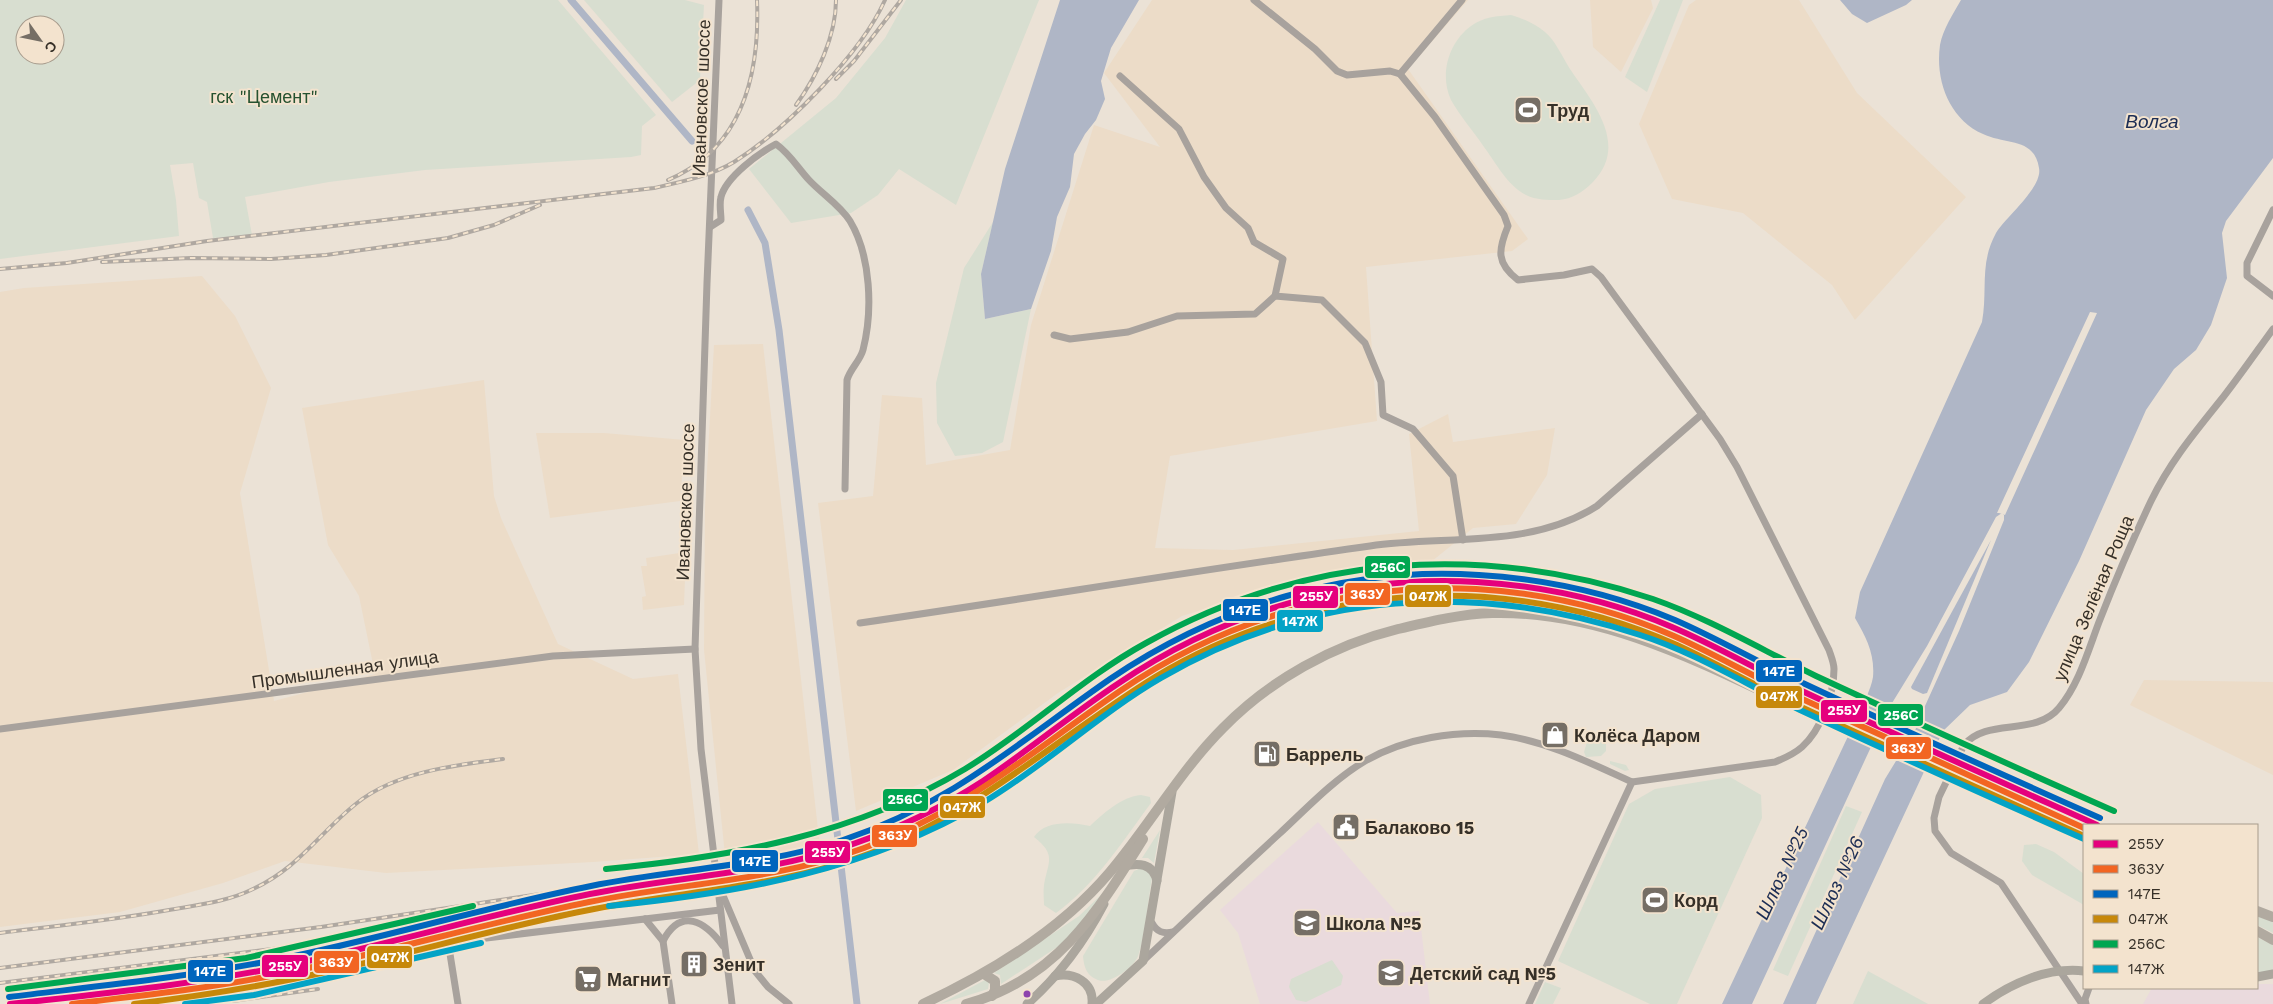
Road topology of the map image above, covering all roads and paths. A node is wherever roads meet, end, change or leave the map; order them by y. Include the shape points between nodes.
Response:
1 (719, 0) edge
2 (1254, 0) edge
3 (1462, 0) edge
4 (1400, 74) junction
5 (1120, 76) dead end
6 (2273, 210) edge
7 (710, 227) junction
8 (1275, 296) junction
9 (2273, 296) edge
10 (2273, 329) edge
11 (1054, 335) dead end
12 (1702, 414) junction
13 (845, 489) dead end
14 (1463, 540) junction
15 (860, 624) dead end
16 (695, 649) junction
17 (0, 728) edge
18 (1632, 782) junction
19 (1172, 792) junction
20 (2041, 820) junction
21 (2083, 837) edge
22 (2083, 842) edge
23 (1122, 864) junction
24 (716, 879) junction
25 (1157, 881) junction
26 (1109, 895) junction
27 (720, 910) junction
28 (2258, 911) edge
29 (2273, 917) edge
30 (645, 919) junction
31 (1152, 923) junction
32 (1174, 932) junction
33 (2258, 932) edge
34 (2273, 940) edge
35 (663, 941) junction
36 (724, 948) junction
37 (1144, 961) junction
38 (2083, 971) edge
39 (2059, 972) junction
40 (984, 974) junction
41 (2273, 974) edge
42 (1055, 976) junction
43 (2258, 976) edge
44 (2089, 989) edge
45 (992, 996) junction
46 (458, 1004) edge
47 (672, 1004) edge
48 (732, 1004) edge
49 (789, 1004) edge
50 (923, 1004) edge
51 (966, 1004) edge
52 (1027, 1004) edge
53 (1092, 1004) edge
54 (1096, 1004) edge
55 (1530, 1004) edge
56 (1983, 1004) edge
57 (2084, 1004) edge

1 - 7 street, Ивановское шоссе
2 - 4 street via 1337,71 1347,75 1390,71
3 - 4 street
4 - 12 street via 1435,117 1504,215 1508,226 1500,246 1505,270 1518,280 1592,269
5 - 8 street via 1179,129 1204,177 1226,208 1248,228 1254,242 1283,259
6 - 9 street via 2246,269 2247,276
7 - 13 street via 721,220 720,199 726,185 758,154 776,144 850,220 864,253 870,317 862,353 847,380
7 - 16 street, Ивановское шоссе
8 - 11 street via 1255,314 1177,316 1128,332 1070,339
8 - 14 street via 1322,300 1365,343 1381,382 1383,415 1412,429 1453,476
10 - 39 street, улица Зелёная Роща via 2165,474 2127,552 2082,666 2059,708 2048,718 2031,725 1978,733 1970,738 1939,797 1934,818 1940,840 1951,853 2001,883
12 - 14 street via 1598,506 1580,517 1535,532
12 - 18 street via 1736,467 1829,650 1834,667 1833,683 1810,737 1792,754 1775,762
14 - 15 street via 1373,545
16 - 17 street, Промышленная улица via 553,656
16 - 24 street, Ивановское шоссе via 701,748
18 - 32 street via 1546,745 1501,735 1450,735 1402,745 1366,761 1337,781
18 - 55 street
19 - 20 highway via 1222,728 1291,674 1357,641 1487,613 1544,615 1616,631 1698,662
19 - 23 highway
19 - 25 main road
20 - 21 highway
20 - 22 highway
23 - 25 main road via 1143,864 1155,874
23 - 26 highway
23 - 40 highway via 1067,916
24 - 27 street, Ивановское шоссе
24 - 49 street via 755,970 768,987
25 - 31 main road
26 - 42 main road via 1093,926
26 - 45 highway via 1068,946 1050,962
27 - 30 street
27 - 36 street, Ивановское шоссе
28 - 29 highway
30 - 35 street
30 - 46 street via 461,941 453,946 450,954
31 - 32 street via 1162,933
31 - 37 main road
32 - 37 street
33 - 34 highway
35 - 36 street via 673,926 689,920 712,931
35 - 47 street
36 - 48 street, Ивановское шоссе
37 - 54 main road
38 - 39 main road
39 - 56 main road via 2018,983
39 - 57 street
40 - 45 highway via 995,981 996,990
40 - 50 highway
41 - 43 main road
42 - 52 main road
42 - 53 main road via 1065,974 1080,979 1090,990
44 - 57 street
45 - 51 highway

